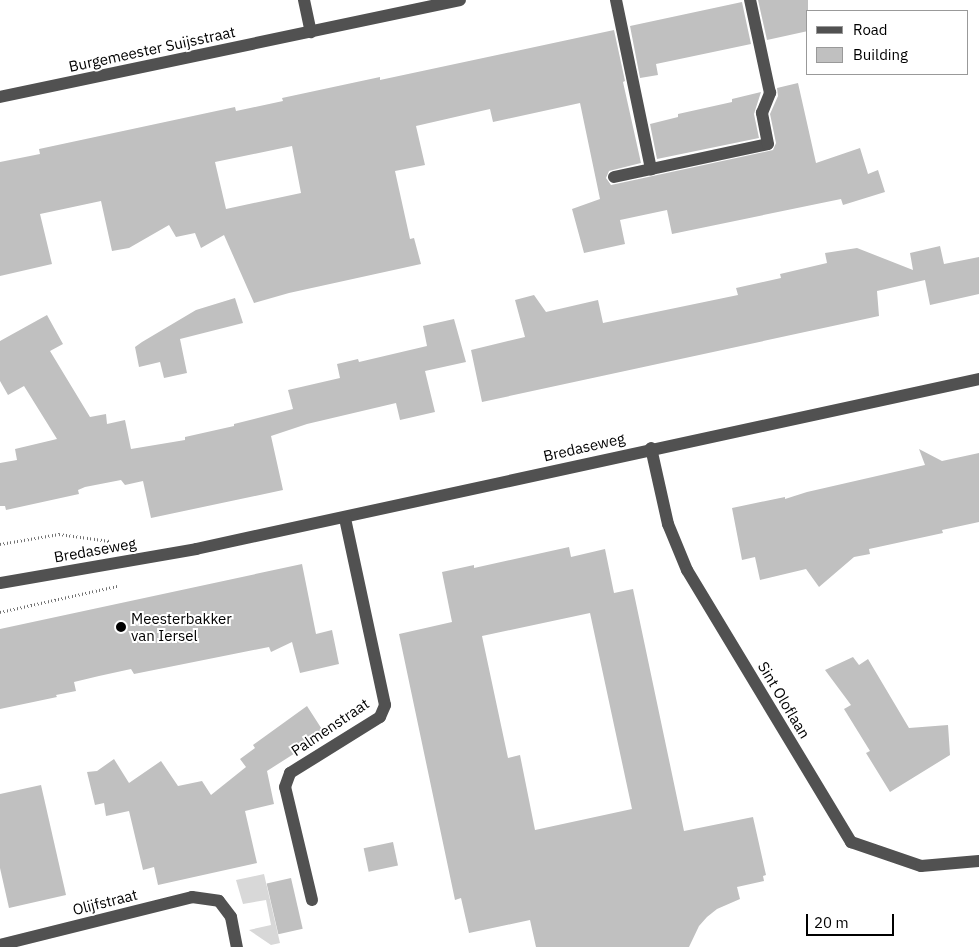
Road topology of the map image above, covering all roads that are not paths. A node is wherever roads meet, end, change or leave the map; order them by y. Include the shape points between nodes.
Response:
1 (304, 0) edge
2 (460, 0) edge
3 (616, 0) edge
4 (750, 0) edge
5 (311, 32) junction
6 (0, 97) edge
7 (651, 169) junction
8 (614, 177) dead end
9 (979, 379) edge
10 (651, 448) junction
11 (345, 518) junction
12 (0, 583) edge
13 (979, 861) edge
14 (312, 900) dead end
15 (0, 945) edge
16 (237, 947) edge

1 - 5 street
2 - 5 street, Burgemeester Suijsstraat
3 - 7 street
4 - 7 street via 770,93 762,113 768,144
5 - 6 street, Burgemeester Suijsstraat
7 - 8 street
9 - 10 street, Bredaseweg
10 - 11 street, Bredaseweg
10 - 13 street, Sint Oloflaan via 668,524 687,570 851,842 921,866
11 - 12 street, Bredaseweg via 196,549
11 - 14 street, Palmenstraat via 385,705 380,716 290,773 285,787
15 - 16 street, Olijfstraat via 192,897 219,901 231,916

